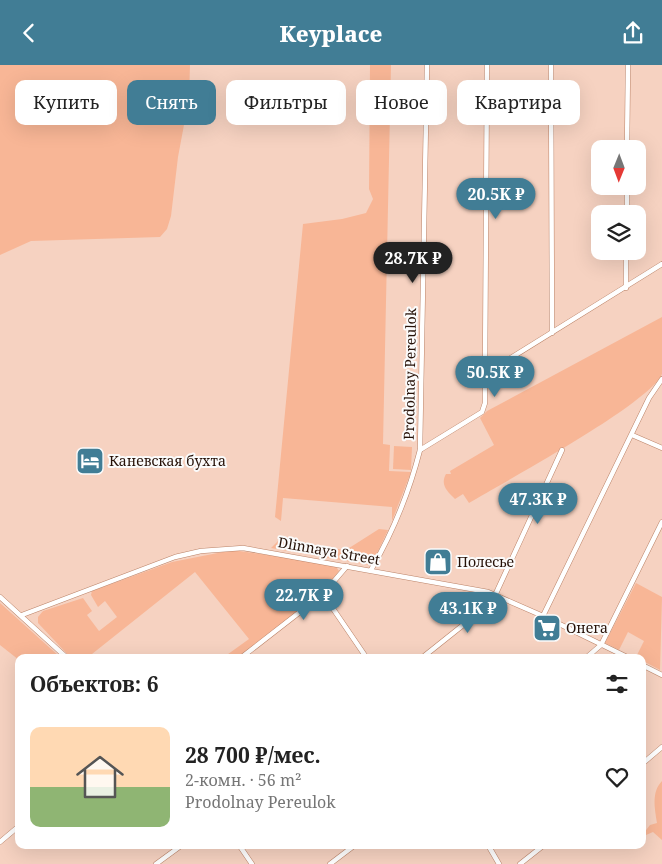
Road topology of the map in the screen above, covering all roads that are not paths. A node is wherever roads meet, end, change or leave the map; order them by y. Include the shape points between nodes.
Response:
1 (427, 65) edge
2 (487, 65) edge
3 (551, 65) edge
4 (628, 65) edge
5 (627, 140) edge
6 (626, 260) edge
7 (662, 265) edge
8 (626, 288) junction
9 (552, 333) junction
10 (485, 374) junction
11 (662, 379) edge
12 (632, 435) junction
13 (662, 448) edge
14 (562, 450) dead end
15 (420, 451) junction
16 (662, 522) edge
17 (347, 566) junction
18 (371, 570) junction
19 (323, 593) junction
20 (497, 594) junction
21 (0, 597) edge
22 (22, 615) junction
23 (543, 616) junction
24 (601, 645) junction
25 (63, 654) edge
26 (246, 654) edge
27 (364, 654) edge
28 (427, 654) edge
29 (590, 654) edge
30 (620, 654) edge
31 (646, 667) edge
32 (662, 675) edge
33 (662, 747) edge
34 (646, 761) edge
35 (15, 829) edge
36 (0, 842) edge
37 (177, 849) edge
38 (242, 849) edge
39 (349, 849) edge
40 (490, 849) edge
41 (539, 849) edge
42 (156, 864) edge
43 (252, 864) edge
44 (330, 864) edge
45 (499, 864) edge
46 (520, 864) edge

1 - 15 street, Prodolnay Pereulok
2 - 10 street
3 - 9 street
4 - 5 street
6 - 8 street
7 - 8 street
8 - 9 street
9 - 10 street
10 - 15 street via 482,412
11 - 12 street
12 - 13 street
12 - 23 street
14 - 20 street
15 - 18 street, Prodolnay Pereulok via 407,495
16 - 24 street
17 - 18 street, Dlinnaya Street
17 - 19 street
17 - 22 street, Dlinnaya Street via 244,548 202,551 131,573
18 - 20 street, Dlinnaya Street
19 - 26 street
19 - 27 street
20 - 23 street, Dlinnaya Street
20 - 28 street via 488,606
21 - 22 street
22 - 25 street
23 - 24 street, Dlinnaya Street
24 - 29 street
24 - 30 street, Dlinnaya Street
31 - 32 street
33 - 34 street
35 - 36 street
37 - 42 street
38 - 43 street
39 - 44 street
40 - 45 street
41 - 46 street

